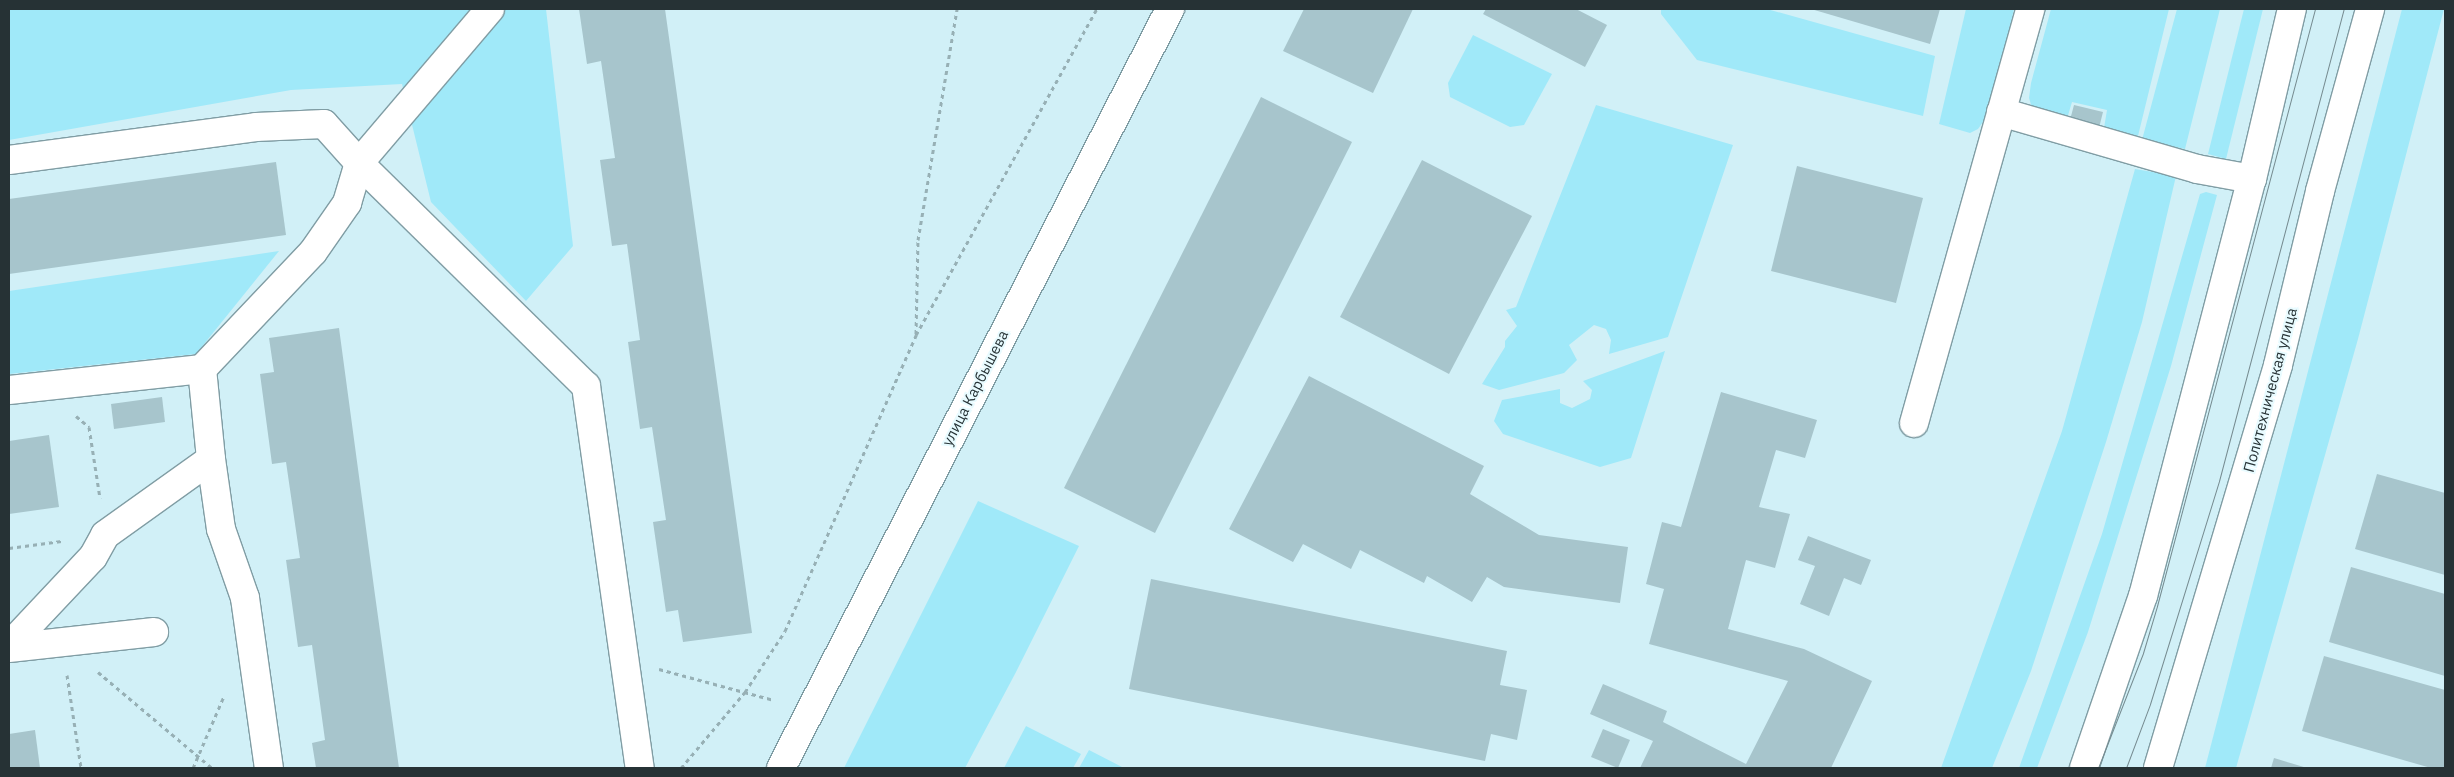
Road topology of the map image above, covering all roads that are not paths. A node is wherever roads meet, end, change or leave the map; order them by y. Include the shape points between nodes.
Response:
1 (490, 9) edge
2 (1170, 9) edge
3 (2030, 9) edge
4 (2292, 9) edge
5 (2370, 9) edge
6 (2001, 112) junction
7 (9, 160) edge
8 (359, 162) junction
9 (2252, 179) junction
10 (202, 369) junction
11 (9, 390) edge
12 (1914, 423) dead end
13 (211, 459) junction
14 (154, 632) dead end
15 (9, 647) edge
16 (269, 768) edge
17 (640, 768) edge
18 (781, 768) edge
19 (2084, 768) edge
20 (2158, 768) edge

1 - 8 main road
2 - 18 main road, улица Карбышева
3 - 6 main road
4 - 9 main road
5 - 20 main road, Политехническая улица via 2320,191 2278,365
6 - 9 main road via 2197,169
6 - 12 main road
7 - 8 main road via 256,126 324,124
8 - 10 main road via 347,204 313,252
8 - 17 main road via 586,386
9 - 19 main road via 2143,596
10 - 11 main road
10 - 13 main road
13 - 15 main road via 105,536 93,557
13 - 16 main road via 221,529 245,598
14 - 15 main road

